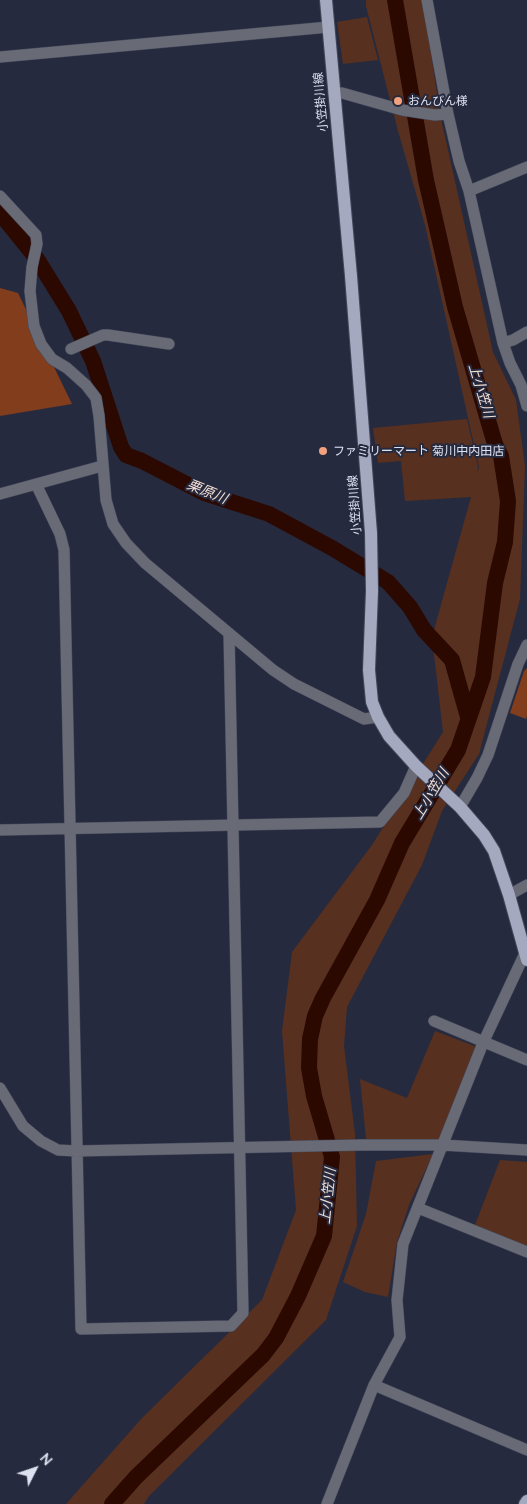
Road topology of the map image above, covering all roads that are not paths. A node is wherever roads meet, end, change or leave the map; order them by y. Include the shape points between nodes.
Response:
1 (326, 0) edge
2 (427, 0) edge
3 (329, 27) junction
4 (0, 57) edge
5 (334, 94) junction
6 (448, 114) junction
7 (527, 167) edge
8 (469, 191) junction
9 (0, 196) edge
10 (527, 332) edge
11 (503, 343) junction
12 (169, 344) dead end
13 (70, 349) dead end
14 (527, 406) edge
15 (102, 466) junction
16 (36, 484) junction
17 (0, 494) edge
18 (230, 633) junction
19 (527, 648) edge
20 (378, 718) junction
21 (419, 768) junction
22 (458, 804) junction
23 (233, 824) junction
24 (68, 828) junction
25 (0, 830) edge
26 (527, 885) edge
27 (509, 894) junction
28 (523, 929) edge
29 (526, 956) edge
30 (434, 1021) dead end
31 (483, 1043) junction
32 (527, 1060) edge
33 (0, 1088) edge
34 (442, 1145) junction
35 (239, 1148) junction
36 (527, 1150) edge
37 (76, 1151) junction
38 (418, 1208) junction
39 (527, 1252) edge
40 (374, 1386) junction
41 (527, 1450) edge
42 (327, 1504) edge

1 - 3 main road, 小笠掛川線
2 - 6 street
3 - 4 street
3 - 5 main road, 小笠掛川線
5 - 6 street via 342,93 402,110
5 - 20 main road, 小笠掛川線 via 363,416 372,560 369,670 372,702
6 - 8 street
7 - 8 street
8 - 11 street
9 - 15 street via 36,235 30,291 34,326 52,359 74,374 96,398
10 - 11 street
11 - 14 street
12 - 13 street via 103,335
15 - 16 street
15 - 18 street via 113,524 126,542 145,563
16 - 17 street
16 - 24 street via 60,534 64,550
18 - 20 street via 294,684 364,719
18 - 23 street
19 - 22 street via 518,664 478,778
20 - 21 main road, 小笠掛川線 via 389,736
21 - 22 main road, 小笠掛川線
21 - 23 street via 380,822
22 - 27 main road, 小笠掛川線 via 494,851
23 - 24 street
23 - 35 street
24 - 25 street
24 - 37 street
26 - 27 street
27 - 28 main road, 小笠掛川線
28 - 29 main road, 小笠掛川線
29 - 31 street
30 - 31 street
31 - 32 street
31 - 34 street
33 - 37 street via 23,1126 41,1141 58,1150
34 - 35 street
34 - 36 street
34 - 38 street
35 - 37 street
35 - 37 street via 243,1313 231,1326 81,1329
38 - 39 street
38 - 40 street via 403,1244 396,1300 400,1337
40 - 41 street
40 - 42 street

